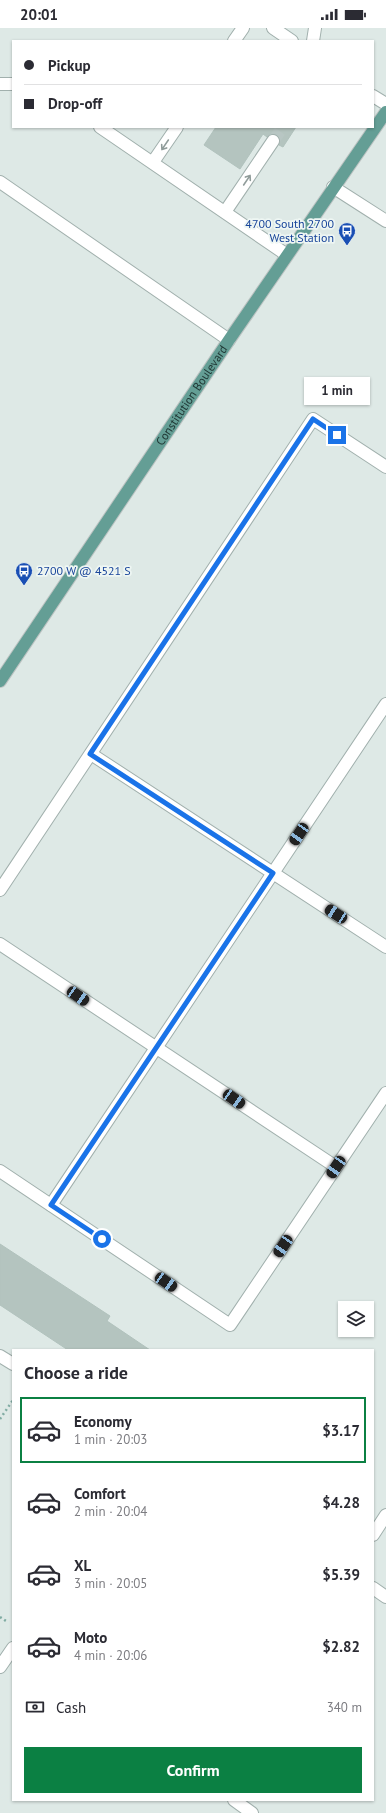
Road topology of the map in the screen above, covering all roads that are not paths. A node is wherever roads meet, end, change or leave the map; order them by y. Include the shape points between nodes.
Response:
1 (243, 28) edge
2 (273, 28) edge
3 (315, 28) edge
4 (235, 40) edge
5 (291, 40) edge
6 (313, 40) edge
7 (0, 84) edge
8 (12, 84) edge
9 (374, 97) edge
10 (386, 104) edge
11 (386, 112) edge
12 (102, 128) edge
13 (176, 128) edge
14 (273, 141) tunnel mouth
15 (154, 162) junction
16 (0, 182) edge
17 (333, 187) junction
18 (225, 212) junction
19 (386, 221) edge
20 (287, 255) junction
21 (229, 340) junction
22 (386, 467) edge
23 (0, 681) edge
24 (386, 705) edge
25 (90, 754) junction
26 (273, 873) junction
27 (0, 890) edge
28 (0, 944) edge
29 (386, 947) edge
30 (156, 1048) junction
31 (386, 1093) edge
32 (336, 1167) junction
33 (0, 1171) edge
34 (51, 1205) junction
35 (0, 1356) edge
36 (12, 1363) edge
37 (386, 1515) edge
38 (374, 1533) edge
39 (374, 1589) edge
40 (386, 1597) edge
41 (12, 1649) edge
42 (0, 1667) edge
43 (235, 1801) edge
44 (252, 1813) edge

1 - 4 street
2 - 5 street
3 - 6 street
7 - 8 street
9 - 10 street
11 - 17 main road, Constitution Boulevard
12 - 15 street
13 -> 15 street
18 -> 14 street
15 - 18 street
16 - 21 street
17 - 19 street
17 - 20 main road, Constitution Boulevard
18 - 20 street
20 - 21 main road, Constitution Boulevard
21 - 23 main road, Constitution Boulevard
22 - 25 street via 313,419
24 - 26 street
25 - 26 street
25 - 27 street
26 - 29 street
26 - 30 street
28 - 30 street
30 - 32 street
30 - 34 street
31 - 32 street
32 - 34 street via 230,1325
33 - 34 street
35 - 36 street
37 - 38 street
39 - 40 street
41 - 42 street
43 - 44 street

